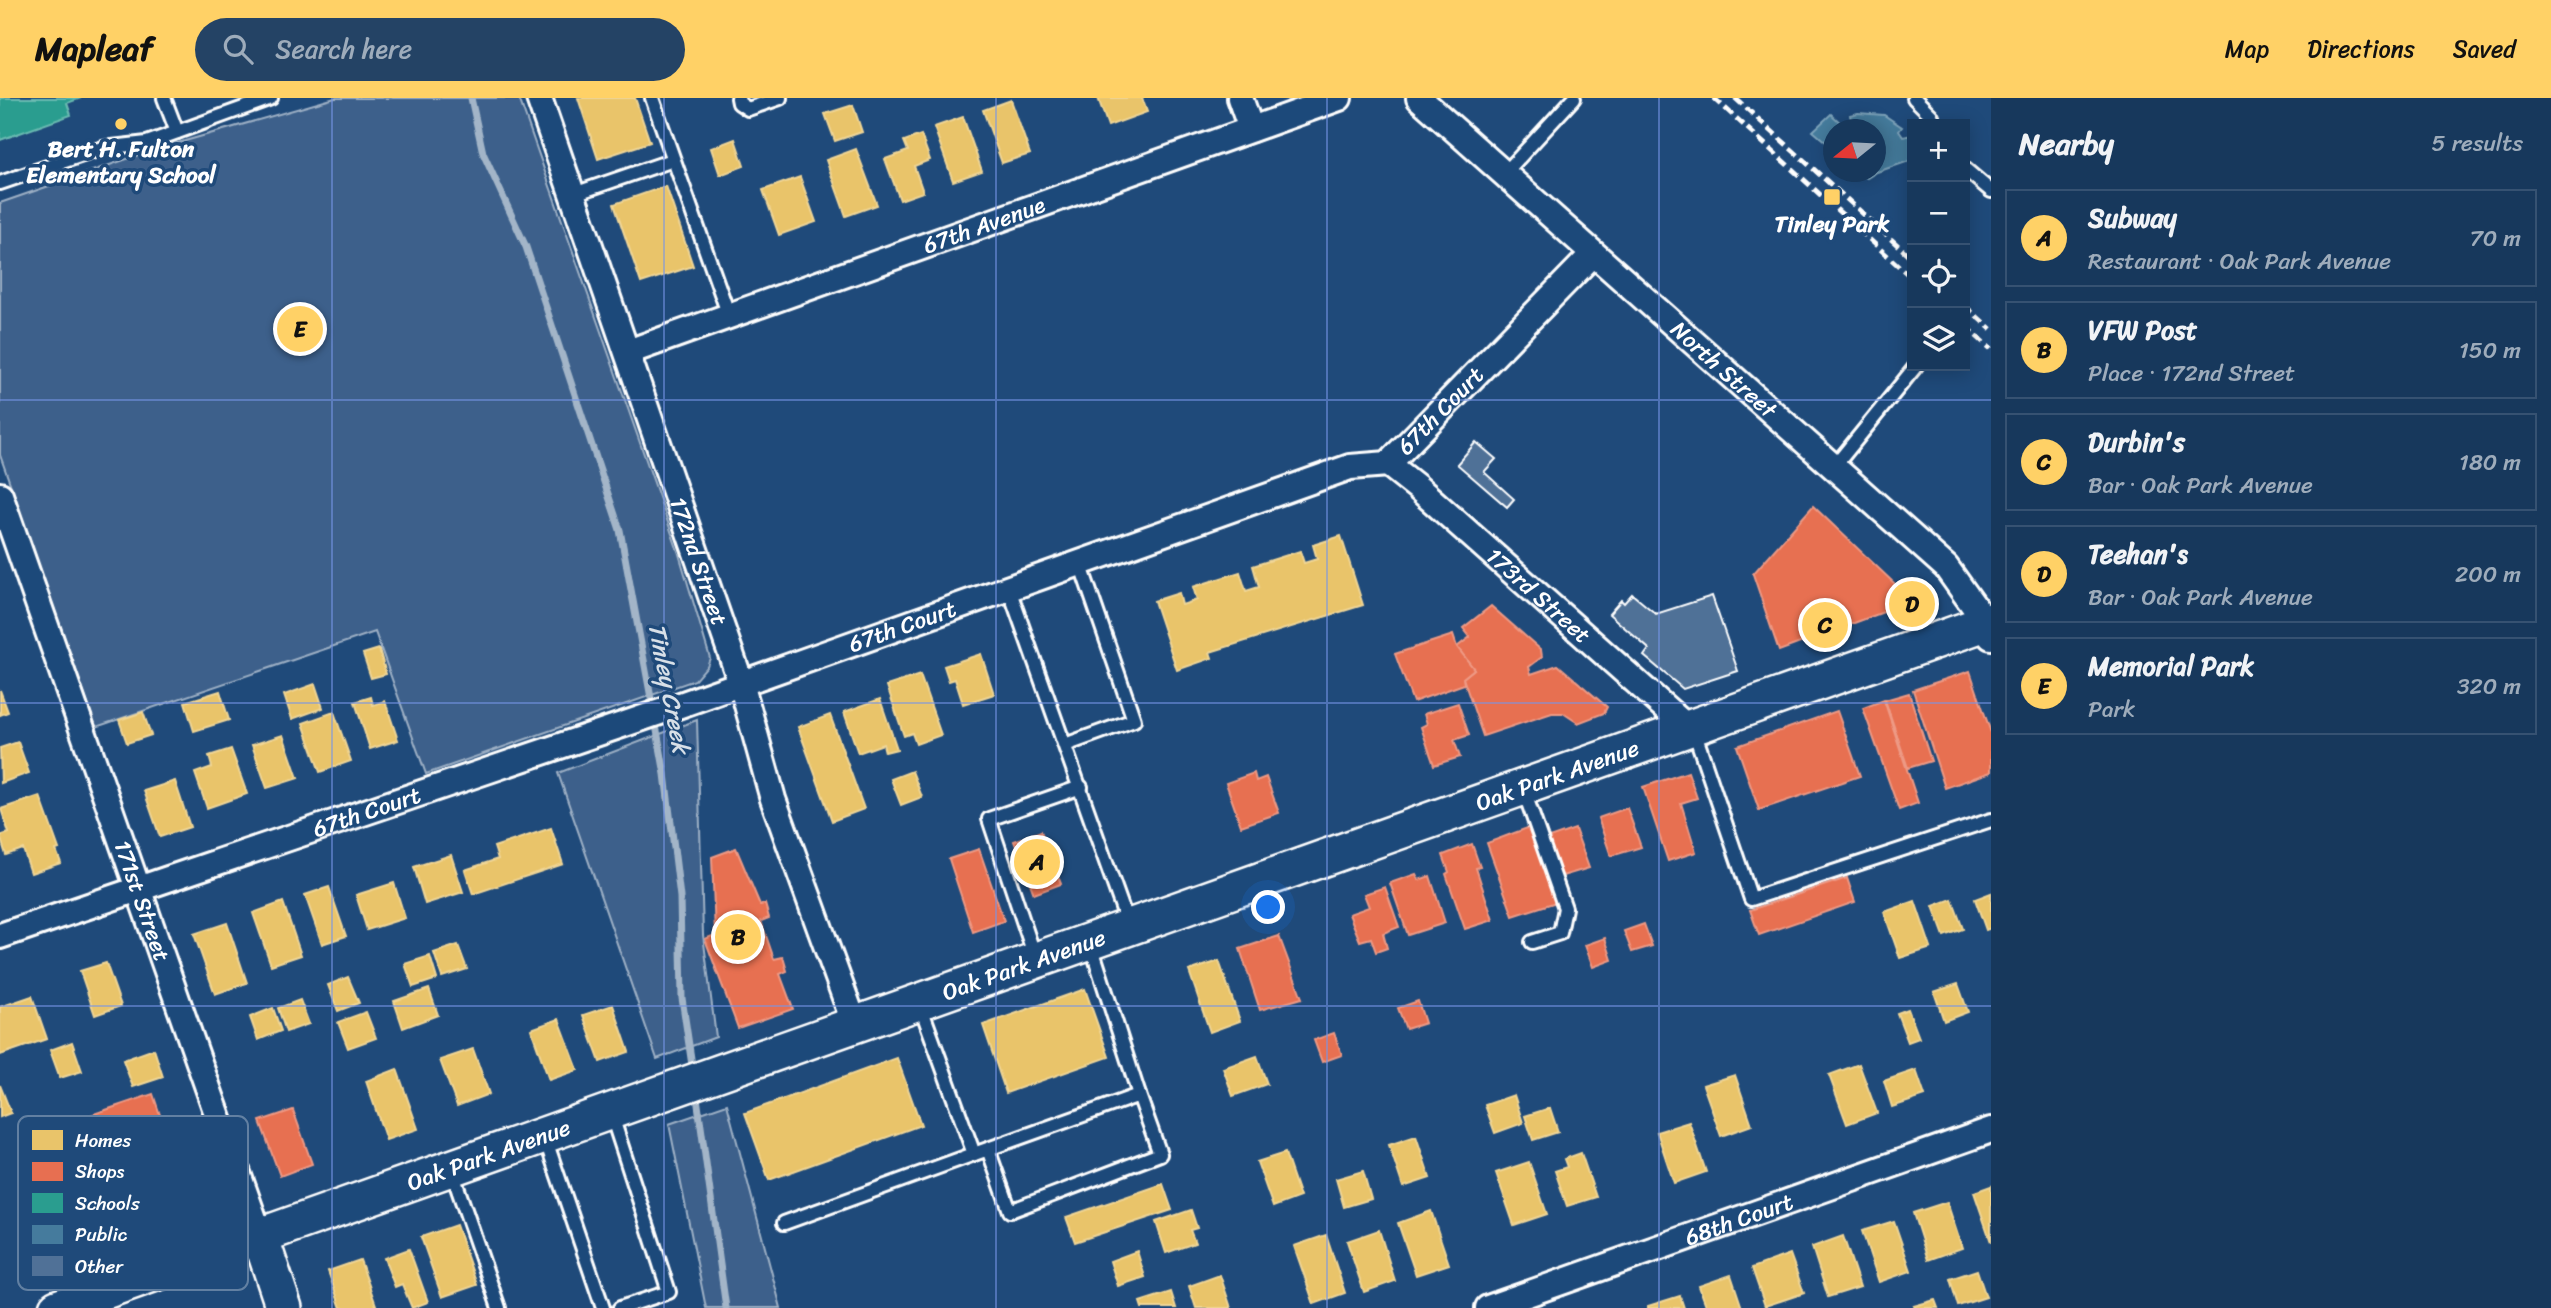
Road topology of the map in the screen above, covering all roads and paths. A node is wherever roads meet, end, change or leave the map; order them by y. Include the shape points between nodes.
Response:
1 (164, 98) edge
2 (230, 98) edge
3 (271, 98) edge
4 (539, 98) edge
5 (652, 98) edge
6 (738, 98) edge
7 (780, 98) edge
8 (1240, 98) edge
9 (1339, 98) edge
10 (1419, 98) edge
11 (1574, 98) edge
12 (1914, 98) edge
13 (235, 111) junction
14 (1933, 119) edge
15 (1251, 129) junction
16 (177, 132) junction
17 (673, 160) junction
18 (1505, 173) junction
19 (1970, 173) edge
20 (0, 183) edge
21 (1991, 191) edge
22 (574, 194) junction
23 (1593, 254) junction
24 (729, 316) junction
25 (628, 352) junction
26 (1912, 371) edge
27 (1388, 464) junction
28 (1834, 467) junction
29 (0, 495) edge
30 (1080, 564) junction
31 (1009, 589) junction
32 (1989, 627) edge
33 (741, 683) junction
34 (1691, 727) junction
35 (1065, 745) junction
36 (1081, 787) junction
37 (1522, 787) junction
38 (1991, 820) edge
39 (138, 888) junction
40 (1129, 927) junction
41 (0, 936) edge
42 (1090, 941) junction
43 (1532, 942) dead end
44 (1036, 960) junction
45 (919, 1002) junction
46 (855, 1025) junction
47 (1139, 1095) junction
48 (610, 1111) junction
49 (218, 1116) edge
50 (1991, 1130) edge
51 (544, 1135) junction
52 (988, 1149) junction
53 (974, 1154) junction
54 (451, 1168) junction
55 (248, 1202) edge
56 (784, 1223) dead end
57 (260, 1236) junction
58 (248, 1241) edge
59 (130, 1290) edge
60 (108, 1299) edge
61 (57, 1308) edge
62 (284, 1308) edge
63 (499, 1308) edge
64 (603, 1308) edge
65 (620, 1308) edge
66 (1488, 1308) edge

1 - 16 lane
2 - 13 lane
3 - 13 lane
4 - 22 street, 172nd Street
5 - 17 lane
6 - 7 lane via 748,109
8 - 15 street
9 - 15 street, 67th Avenue
10 - 18 street, North Street
11 - 18 lane
12 - 14 lane
13 - 16 lane
15 - 24 street, 67th Avenue
16 - 20 lane via 147,143 103,148
17 - 22 lane
17 - 24 lane
18 - 23 street, North Street
19 - 21 lane
22 - 25 street, 172nd Street
23 - 27 street, 67th Court
23 - 28 street, North Street
24 - 25 street, 67th Avenue
25 - 33 street, 172nd Street
26 - 28 lane
27 - 30 street, 67th Court via 1350,467
27 - 34 street, 173rd Street
28 - 32 street, North Street via 1946,566
29 - 39 street, 171st Street
30 - 31 street, 67th Court
30 - 35 lane via 1134,720
31 - 33 street, 67th Court
31 - 35 lane
32 - 34 street, Oak Park Avenue
33 - 39 street, 67th Court
33 - 46 street, 172nd Street via 773,799
34 - 37 street, Oak Park Avenue
34 - 38 lane via 1751,899
35 - 36 lane
36 - 40 lane
36 - 44 lane via 989,819
37 - 40 street, Oak Park Avenue
37 - 43 lane via 1565,908 1560,933
39 - 41 street, 67th Court
39 - 49 street, 171st Street
40 - 42 street, Oak Park Avenue
42 - 44 street, Oak Park Avenue
42 - 47 lane
44 - 45 street, Oak Park Avenue
45 - 46 street, Oak Park Avenue
45 - 53 lane
46 - 48 street, Oak Park Avenue
47 - 52 lane
47 - 52 lane via 1160,1154 1010,1211
48 - 51 street, Oak Park Avenue
48 - 65 lane via 669,1292
50 - 66 street, 68th Court
51 - 54 street, Oak Park Avenue
51 - 64 lane
52 - 53 lane
53 - 56 lane
54 - 57 street, Oak Park Avenue
54 - 63 lane
55 - 57 street, 171st Street
57 - 58 street, Oak Park Avenue
57 - 62 street, 171st Street
59 - 60 street, Oak Park Avenue
60 - 61 street, Oak Park Avenue

